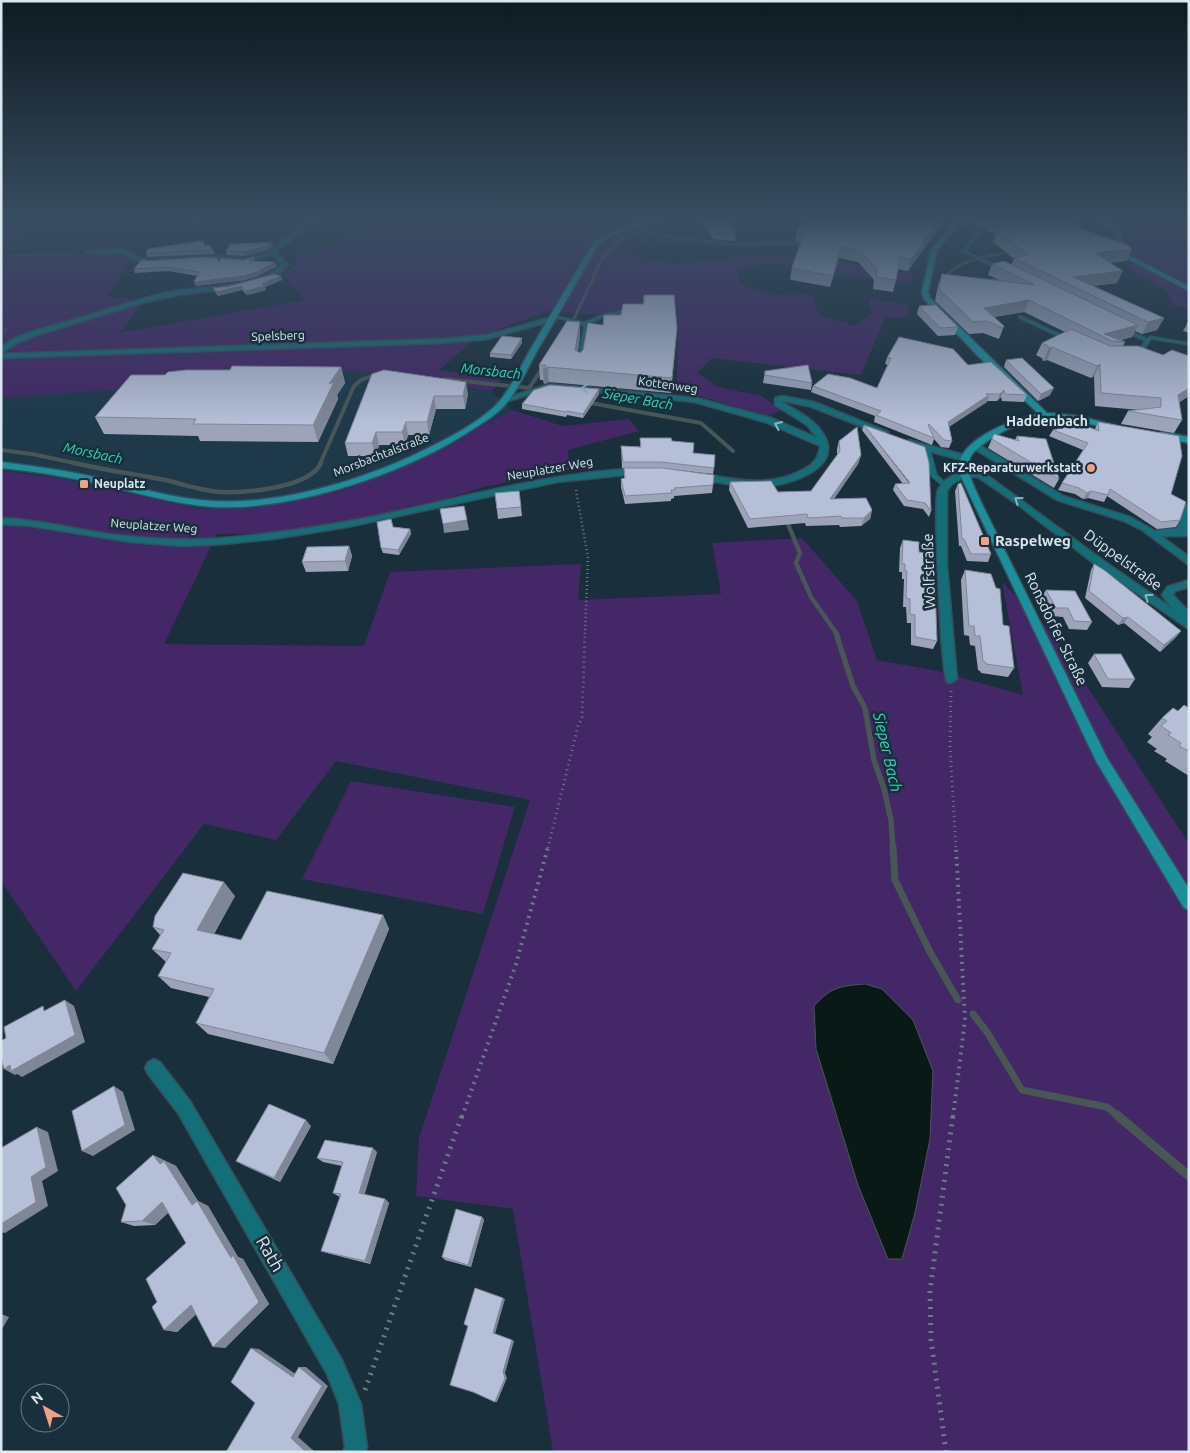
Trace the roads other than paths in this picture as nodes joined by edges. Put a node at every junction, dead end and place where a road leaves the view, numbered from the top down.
1 (221, 287) edge
2 (572, 287) edge
3 (925, 287) edge
4 (634, 309) edge
5 (554, 318) junction
6 (1020, 318) dead end
7 (582, 323) junction
8 (1122, 328) edge
9 (1148, 341) junction
10 (1077, 344) edge
11 (1189, 344) edge
12 (1, 351) edge
13 (1133, 355) edge
14 (1, 356) edge
15 (579, 365) edge
16 (502, 402) junction
17 (1045, 415) junction
18 (1126, 428) edge
19 (1152, 433) edge
20 (1189, 440) edge
21 (823, 444) junction
22 (976, 446) junction
23 (927, 449) junction
24 (965, 458) junction
25 (1, 464) edge
26 (652, 472) edge
27 (686, 474) edge
28 (965, 474) junction
29 (946, 486) junction
30 (1189, 507) edge
31 (1, 521) edge
32 (1185, 533) edge
33 (1155, 535) junction
34 (1188, 560) edge
35 (1189, 583) edge
36 (1188, 625) edge
37 (951, 679) road end
38 (1189, 903) edge
39 (154, 1068) dead end
40 (354, 1452) edge

1 - 12 street
2 - 5 main road, Morsbachtalstraße
3 - 17 main road
4 - 7 lane
5 - 7 lane
5 - 14 street, Spelsberg
5 - 16 main road, Morsbachtalstraße
6 - 10 lane
7 - 15 lane
8 - 9 lane
9 - 11 lane
9 - 13 lane
21 -> 16 street, Kottenweg
16 - 25 main road, Morsbachtalstraße
17 - 18 main road
17 - 22 main road
19 - 20 main road
21 - 23 street
21 - 27 street
22 - 24 main road
22 - 33 street
23 - 24 street
23 - 29 lane
24 - 28 main road, Ronsdorfer Straße
26 - 31 street, Neuplatzer Weg
28 - 29 street
36 -> 28 street, Düppelstraße
28 - 38 main road, Ronsdorfer Straße
29 - 37 street, Wolfstraße
30 - 32 street
32 - 33 street
33 - 34 street
35 - 36 street
39 - 40 street, Rath

